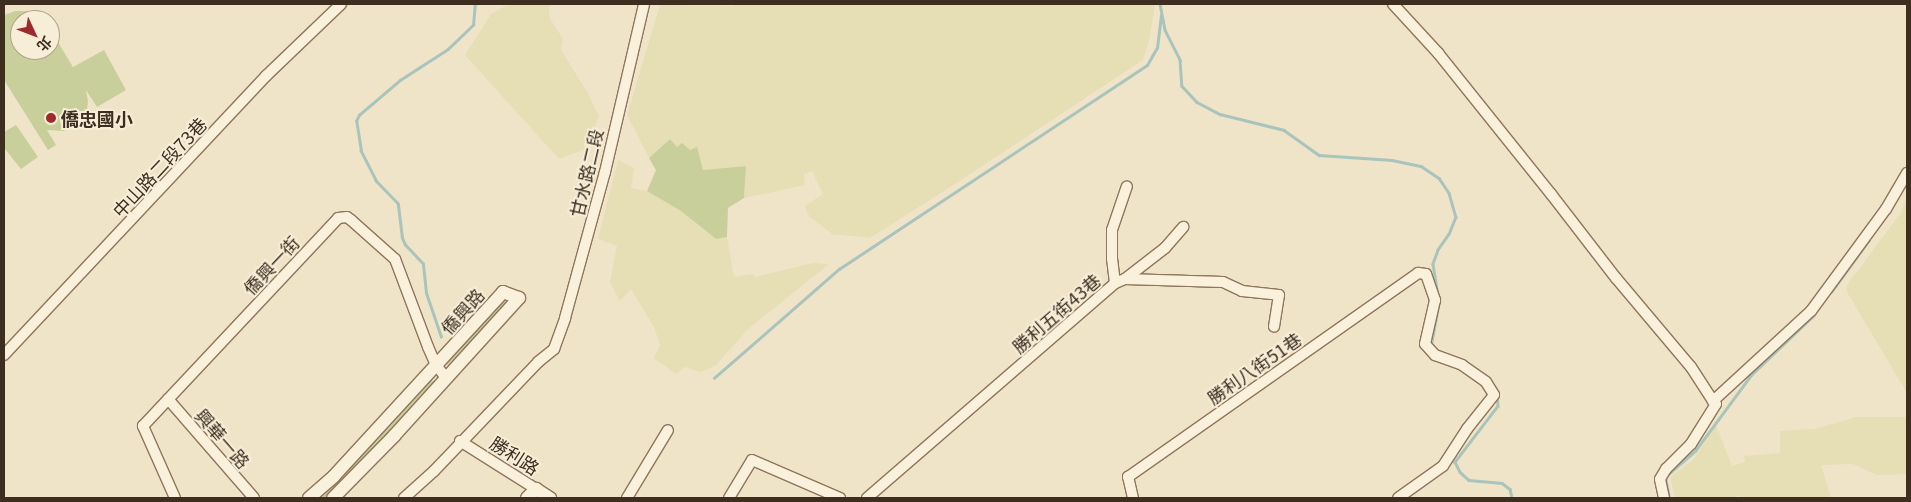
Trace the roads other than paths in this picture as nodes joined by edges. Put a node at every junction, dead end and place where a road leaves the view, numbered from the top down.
1 (340, 4) edge
2 (644, 4) edge
3 (1393, 4) edge
4 (1907, 173) edge
5 (1127, 186) dead end
6 (1183, 228) dead end
7 (1120, 281) junction
8 (1274, 327) dead end
9 (4, 355) edge
10 (436, 365) junction
11 (446, 378) junction
12 (168, 399) junction
13 (1713, 401) junction
14 (668, 430) dead end
15 (460, 440) junction
16 (531, 494) edge
17 (175, 498) edge
18 (254, 498) edge
19 (309, 498) edge
20 (333, 498) edge
21 (404, 498) edge
22 (550, 498) edge
23 (627, 498) edge
24 (729, 498) edge
25 (840, 498) edge
26 (867, 498) edge
27 (1133, 498) edge
28 (1398, 498) edge
29 (1664, 498) edge

1 - 9 street, 中山路二段73巷
2 - 15 street, 甘水路二段
3 - 13 street
4 - 13 street
5 - 7 street
6 - 7 street
7 - 8 street, 勝利五街43巷
7 - 26 street, 勝利五街43巷
10 - 11 street, 僑興一街
10 - 11 street, 僑興路
10 - 12 street, 僑興一街
10 - 19 street, 僑興路
11 - 20 street, 僑興路
12 - 17 street, 僑興一街
12 - 18 street, 興華一路
13 - 29 street
14 - 23 street
15 - 16 street, 勝利路
15 - 21 street
16 - 22 street, 勝利路
24 - 25 street
27 - 28 street, 勝利八街51巷

